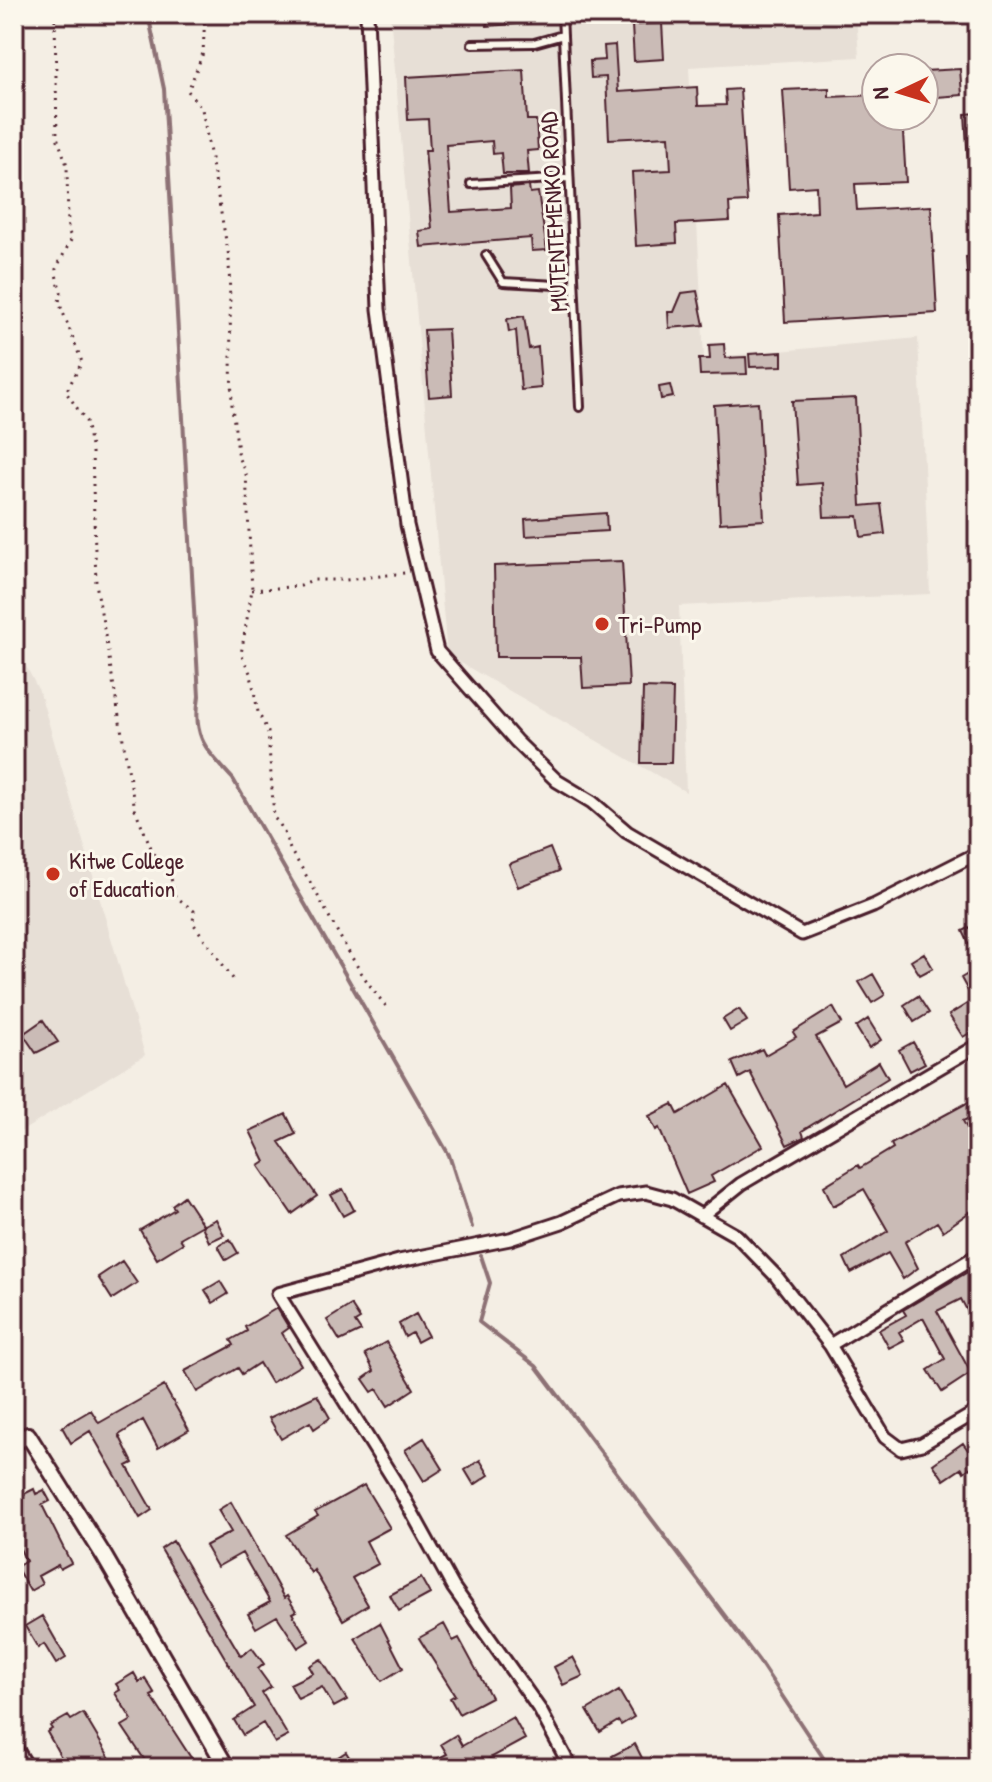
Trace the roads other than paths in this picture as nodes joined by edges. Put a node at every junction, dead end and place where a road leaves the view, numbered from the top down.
1 (367, 14) edge
2 (562, 14) edge
3 (563, 35) junction
4 (472, 44) dead end
5 (569, 178) junction
6 (471, 184) dead end
7 (486, 255) dead end
8 (574, 286) junction
9 (580, 407) dead end
10 (978, 853) edge
11 (978, 1045) edge
12 (701, 1216) junction
13 (978, 1255) edge
14 (830, 1345) junction
15 (978, 1411) edge
16 (14, 1443) edge
17 (14, 1745) edge
18 (28, 1768) edge
19 (227, 1768) edge
20 (571, 1768) edge

1 - 10 street
2 - 3 lane, MUTENTEMENKO ROAD
3 - 4 lane
3 - 5 lane, MUTENTEMENKO ROAD
5 - 6 lane
5 - 8 lane, MUTENTEMENKO ROAD
7 - 8 lane
8 - 9 lane, MUTENTEMENKO ROAD
11 - 12 street
12 - 14 street
12 - 20 street
13 - 14 street
14 - 15 street
16 - 19 street
17 - 18 street

